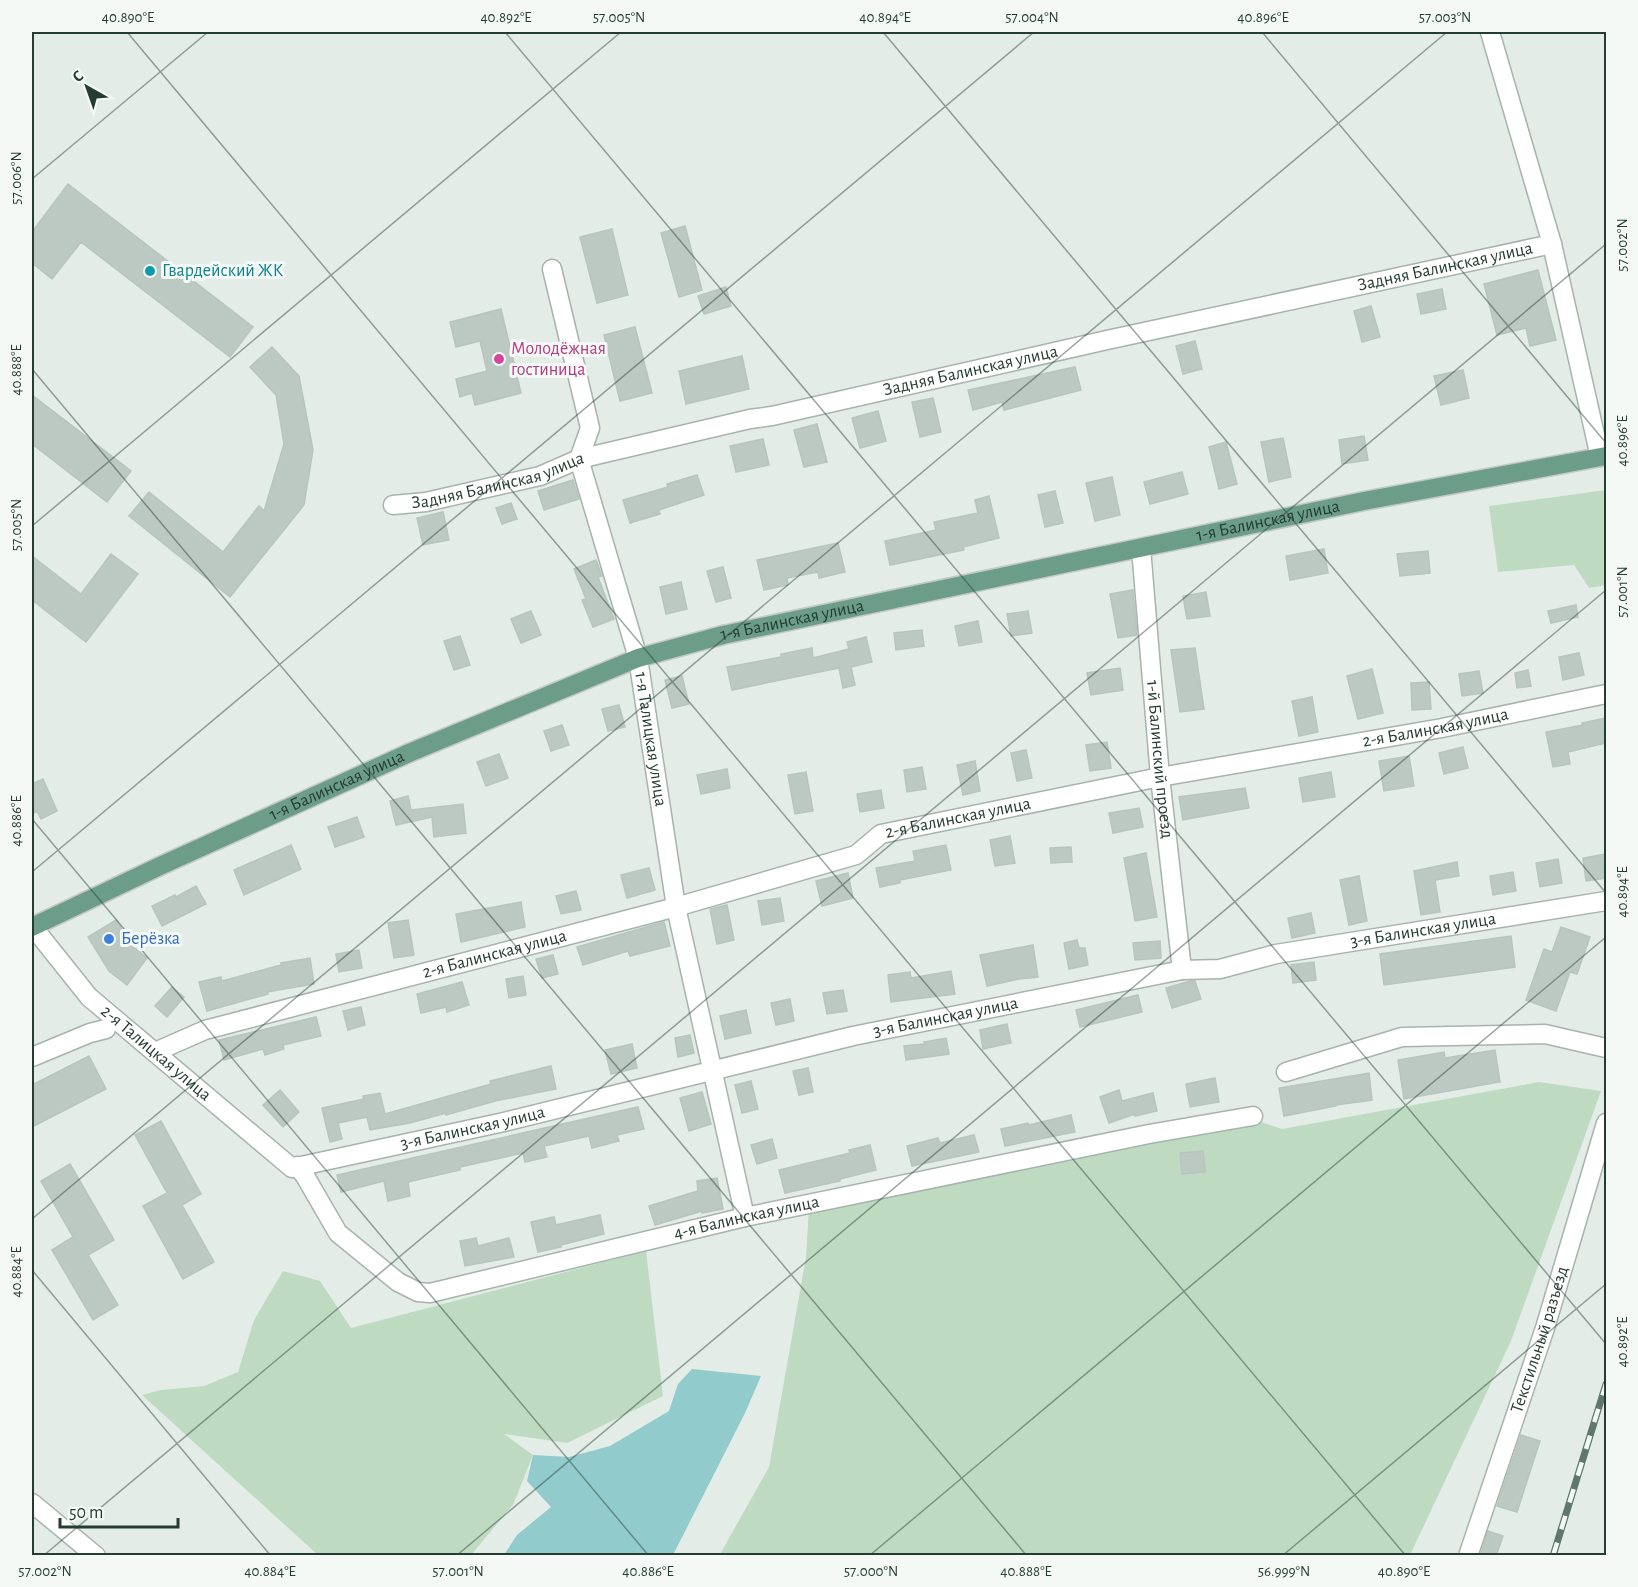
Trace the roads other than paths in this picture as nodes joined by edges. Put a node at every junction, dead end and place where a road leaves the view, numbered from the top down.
1 (1490, 32) edge
2 (1552, 244) junction
3 (552, 269) dead end
4 (1603, 456) edge
5 (579, 459) junction
6 (393, 505) dead end
7 (1141, 548) junction
8 (638, 658) junction
9 (1606, 694) edge
10 (1160, 777) junction
11 (1606, 901) edge
12 (676, 907) junction
13 (32, 927) edge
14 (1182, 970) junction
15 (106, 1029) dead end
16 (1606, 1048) edge
17 (155, 1052) junction
18 (32, 1057) edge
19 (713, 1070) junction
20 (1287, 1072) dead end
21 (1252, 1116) dead end
22 (1606, 1123) edge
23 (294, 1167) junction
24 (745, 1217) junction
25 (32, 1503) edge
26 (96, 1556) edge
27 (1467, 1556) edge

1 - 2 street
2 - 4 street
2 - 5 street, Задняя Балинская улица
3 - 5 street
4 - 7 main road, 1-я Балинская улица
5 - 6 street, Задняя Балинская улица
5 - 8 street, 1-я Талицкая улица
7 - 8 main road, 1-я Балинская улица
7 - 10 street, 1-й Балинский проезд
8 - 12 street, 1-я Талицкая улица
8 - 13 main road, 1-я Балинская улица
9 - 10 street, 2-я Балинская улица
10 - 12 street, 2-я Балинская улица
10 - 14 street, 1-й Балинский проезд
11 - 14 street, 3-я Балинская улица
12 - 17 street, 2-я Балинская улица
12 - 19 street, 1-я Талицкая улица
13 - 17 street, 2-я Талицкая улица
14 - 19 street, 3-я Балинская улица
15 - 18 street
16 - 20 street
17 - 23 street, 2-я Талицкая улица
19 - 23 street, 3-я Балинская улица
19 - 24 street, 1-я Талицкая улица
21 - 24 street, 4-я Балинская улица
22 - 27 street, Текстильный разъезд
23 - 24 street, 4-я Балинская улица
25 - 26 street

